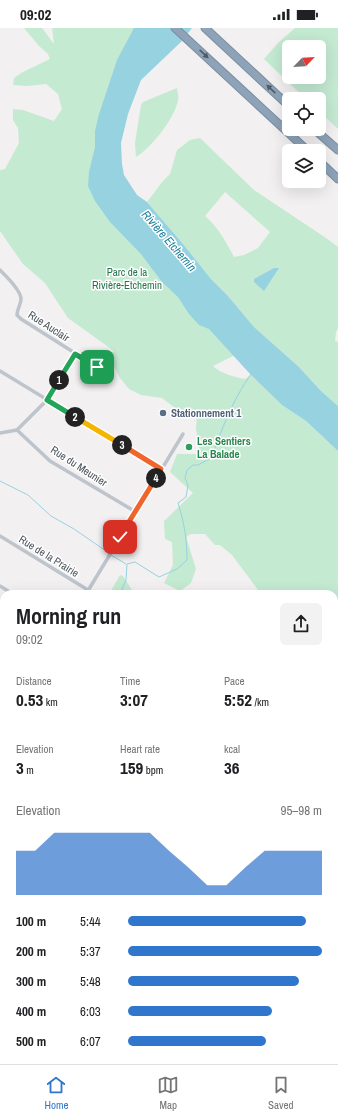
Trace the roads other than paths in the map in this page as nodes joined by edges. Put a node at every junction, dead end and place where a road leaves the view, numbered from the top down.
1 (175, 28) edge
2 (205, 28) edge
3 (282, 100) edge
4 (322, 136) edge
5 (300, 144) edge
6 (338, 150) edge
7 (326, 168) edge
8 (338, 179) edge
9 (0, 270) edge
10 (75, 354) junction
11 (97, 367) dead end
12 (0, 371) edge
13 (47, 400) junction
14 (17, 430) junction
15 (0, 433) edge
16 (183, 434) dead end
17 (161, 469) junction
18 (136, 512) junction
19 (0, 536) edge
20 (84, 590) edge
21 (88, 590) edge

1 -> 5 highway
3 -> 2 highway
4 - 6 highway
7 - 8 highway
9 - 10 street, Rue Auclair
10 - 11 street, Rue Auclair
10 - 13 street
12 - 13 street
13 - 14 street
13 - 17 street
14 - 15 street
14 - 18 street, Rue du Meunier
16 - 17 street
17 - 18 street
18 - 21 street
19 - 20 street, Rue de la Prairie

